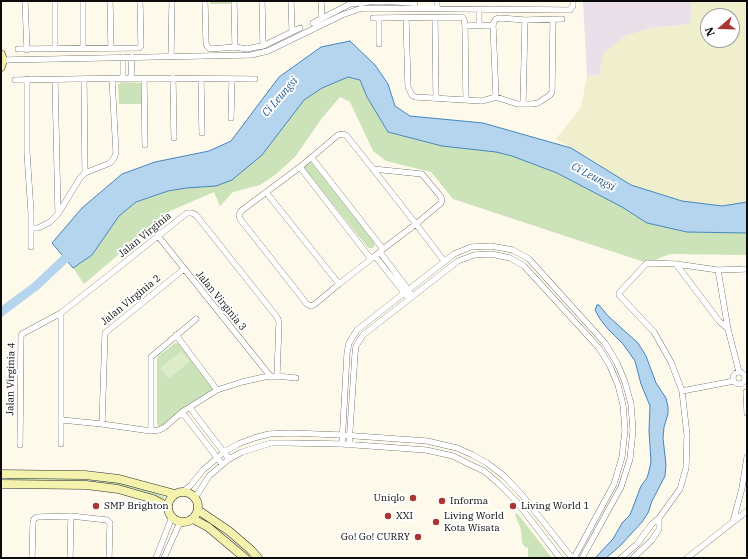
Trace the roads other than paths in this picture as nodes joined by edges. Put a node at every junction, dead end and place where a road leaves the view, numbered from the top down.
1 (25, 1) edge
2 (55, 1) edge
3 (83, 1) edge
4 (110, 1) edge
5 (140, 1) edge
6 (172, 1) edge
7 (205, 1) edge
8 (234, 1) edge
9 (262, 1) edge
10 (291, 1) edge
11 (321, 1) edge
12 (377, 1) edge
13 (406, 1) edge
14 (438, 1) edge
15 (573, 1) edge
16 (350, 2) edge
17 (415, 3) dead end
18 (437, 9) junction
19 (479, 10) junction
20 (322, 18) junction
21 (406, 18) junction
22 (436, 18) junction
23 (553, 19) junction
24 (562, 19) dead end
25 (525, 20) junction
26 (313, 23) dead end
27 (465, 26) junction
28 (479, 26) junction
29 (494, 26) junction
30 (300, 28) dead end
31 (292, 31) junction
32 (379, 44) dead end
33 (263, 46) junction
34 (235, 47) junction
35 (83, 48) junction
36 (111, 48) junction
37 (18, 49) dead end
38 (55, 49) junction
39 (27, 50) junction
40 (172, 56) junction
41 (123, 57) junction
42 (132, 57) junction
43 (2, 60) edge
44 (123, 78) junction
45 (131, 78) junction
46 (144, 78) junction
47 (173, 78) junction
48 (27, 79) junction
49 (112, 79) junction
50 (201, 79) junction
51 (232, 79) junction
52 (255, 79) dead end
53 (14, 80) dead end
54 (55, 80) junction
55 (84, 80) junction
56 (496, 97) junction
57 (436, 98) junction
58 (466, 100) junction
59 (523, 104) junction
60 (231, 118) dead end
61 (202, 133) dead end
62 (174, 138) dead end
63 (145, 146) dead end
64 (312, 158) junction
65 (300, 167) junction
66 (373, 170) junction
67 (85, 173) junction
68 (266, 192) junction
69 (58, 214) junction
70 (416, 224) junction
71 (32, 228) junction
72 (158, 236) junction
73 (31, 247) dead end
74 (377, 254) junction
75 (444, 261) junction
76 (676, 264) junction
77 (184, 269) junction
78 (747, 269) edge
79 (718, 270) junction
80 (339, 284) junction
81 (406, 291) junction
82 (411, 297) junction
83 (61, 313) junction
84 (196, 319) dead end
85 (728, 330) junction
86 (176, 335) junction
87 (739, 372) junction
88 (274, 376) junction
89 (296, 378) dead end
90 (734, 381) junction
91 (742, 383) junction
92 (217, 390) junction
93 (682, 391) junction
94 (746, 393) edge
95 (190, 408) junction
96 (182, 412) junction
97 (747, 413) edge
98 (62, 420) junction
99 (102, 424) junction
100 (151, 431) junction
101 (342, 436) junction
102 (349, 436) junction
103 (61, 444) dead end
104 (342, 444) junction
105 (20, 445) dead end
106 (349, 445) junction
107 (224, 452) junction
108 (217, 457) junction
109 (747, 457) edge
110 (229, 459) junction
111 (222, 464) junction
112 (1, 474) edge
113 (1, 484) edge
114 (183, 492) junction
115 (175, 494) junction
116 (195, 498) junction
117 (168, 507) junction
118 (198, 510) junction
119 (747, 511) edge
120 (71, 516) junction
121 (172, 517) junction
122 (660, 518) junction
123 (193, 519) junction
124 (180, 522) junction
125 (733, 522) junction
126 (32, 558) edge
127 (70, 558) edge
128 (109, 558) edge
129 (156, 558) edge
130 (164, 558) edge
131 (245, 558) edge
132 (258, 558) edge
133 (560, 558) edge
134 (573, 558) edge
135 (582, 558) edge
136 (620, 558) edge
137 (633, 558) edge
138 (687, 558) edge

1 - 39 street
2 - 38 street
3 - 35 street
4 - 36 street
5 - 36 street
6 - 40 street
7 - 34 street
8 - 34 street
9 - 33 street
10 - 31 street
11 - 20 street
12 - 13 street
12 - 16 street
13 - 17 street
14 - 18 street
15 - 19 street
16 - 20 street
18 - 19 street
18 - 40 street
19 - 28 street
20 - 26 street
21 - 22 street
21 - 32 street
21 - 57 street
22 - 27 street
22 - 57 street
23 - 24 street
23 - 25 street
23 - 59 street
25 - 29 street
25 - 59 street
27 - 28 street
27 - 58 street
28 - 29 street
29 - 56 street
30 - 31 street
31 - 33 street
33 - 34 street
35 - 36 street
35 - 38 street
37 - 39 street
38 - 39 street
40 - 42 street
41 - 42 street
41 - 43 street
41 - 44 street
42 - 45 street
44 - 45 street
44 - 49 street
45 - 46 street
46 - 47 street
46 - 63 street
47 - 50 street
47 - 62 street
48 - 53 street
48 - 54 street
48 - 71 street
49 - 55 street
49 - 67 street
50 - 51 street
50 - 61 street
51 - 52 street
51 - 60 street
54 - 55 street
54 - 69 street
55 - 67 street
56 - 58 street
56 - 59 street
57 - 58 street
64 - 65 street
64 - 66 street
64 - 74 street
65 - 68 street
65 - 74 street
66 - 70 street
66 - 70 street
67 - 69 street
68 - 80 street
68 - 80 street
69 - 71 street
70 - 74 street
70 - 75 street
71 - 73 street
72 - 77 street, Jalan Virginia 3
72 - 83 street, Jalan Virginia
72 - 88 street, Jalan Virginia
74 - 80 street
74 - 81 street
75 - 81 street
75 - 135 street
76 - 79 street
76 - 85 street
76 - 93 street
77 - 88 street, Jalan Virginia 3
77 - 99 street, Jalan Virginia 2
78 - 79 street
79 - 85 street
81 - 82 street
81 - 101 street
82 - 102 street
82 - 134 street
83 - 98 street
83 - 105 street, Jalan Virginia 4
84 - 86 street
85 - 87 street
86 - 92 street
86 - 100 street
87 - 90 street
87 - 91 street
88 - 89 street
88 - 92 street
90 - 91 street
90 - 93 street
91 - 94 street
92 - 95 street
93 - 122 street
94 - 97 street
95 - 96 street
95 - 107 street
96 - 100 street
96 - 108 street
98 - 99 street
98 - 103 street
99 - 100 street
101 - 102 street
101 - 104 street
101 - 107 street
102 - 106 street
102 - 134 street
104 - 106 street
104 - 110 street
106 - 133 street
107 - 108 street
107 - 110 street
108 - 111 street
108 - 114 street
109 - 125 street
110 - 111 street
111 - 116 street
112 - 115 street
113 - 117 street
114 - 115 street
114 - 116 street
115 - 117 street
116 - 118 street
117 - 121 street
118 - 123 street
118 - 132 street
119 - 125 street
120 - 126 street
120 - 127 street
120 - 128 street
121 - 124 street
121 - 129 street
122 - 136 street
122 - 137 street
123 - 124 street
123 - 131 street
124 - 130 street
125 - 138 street

